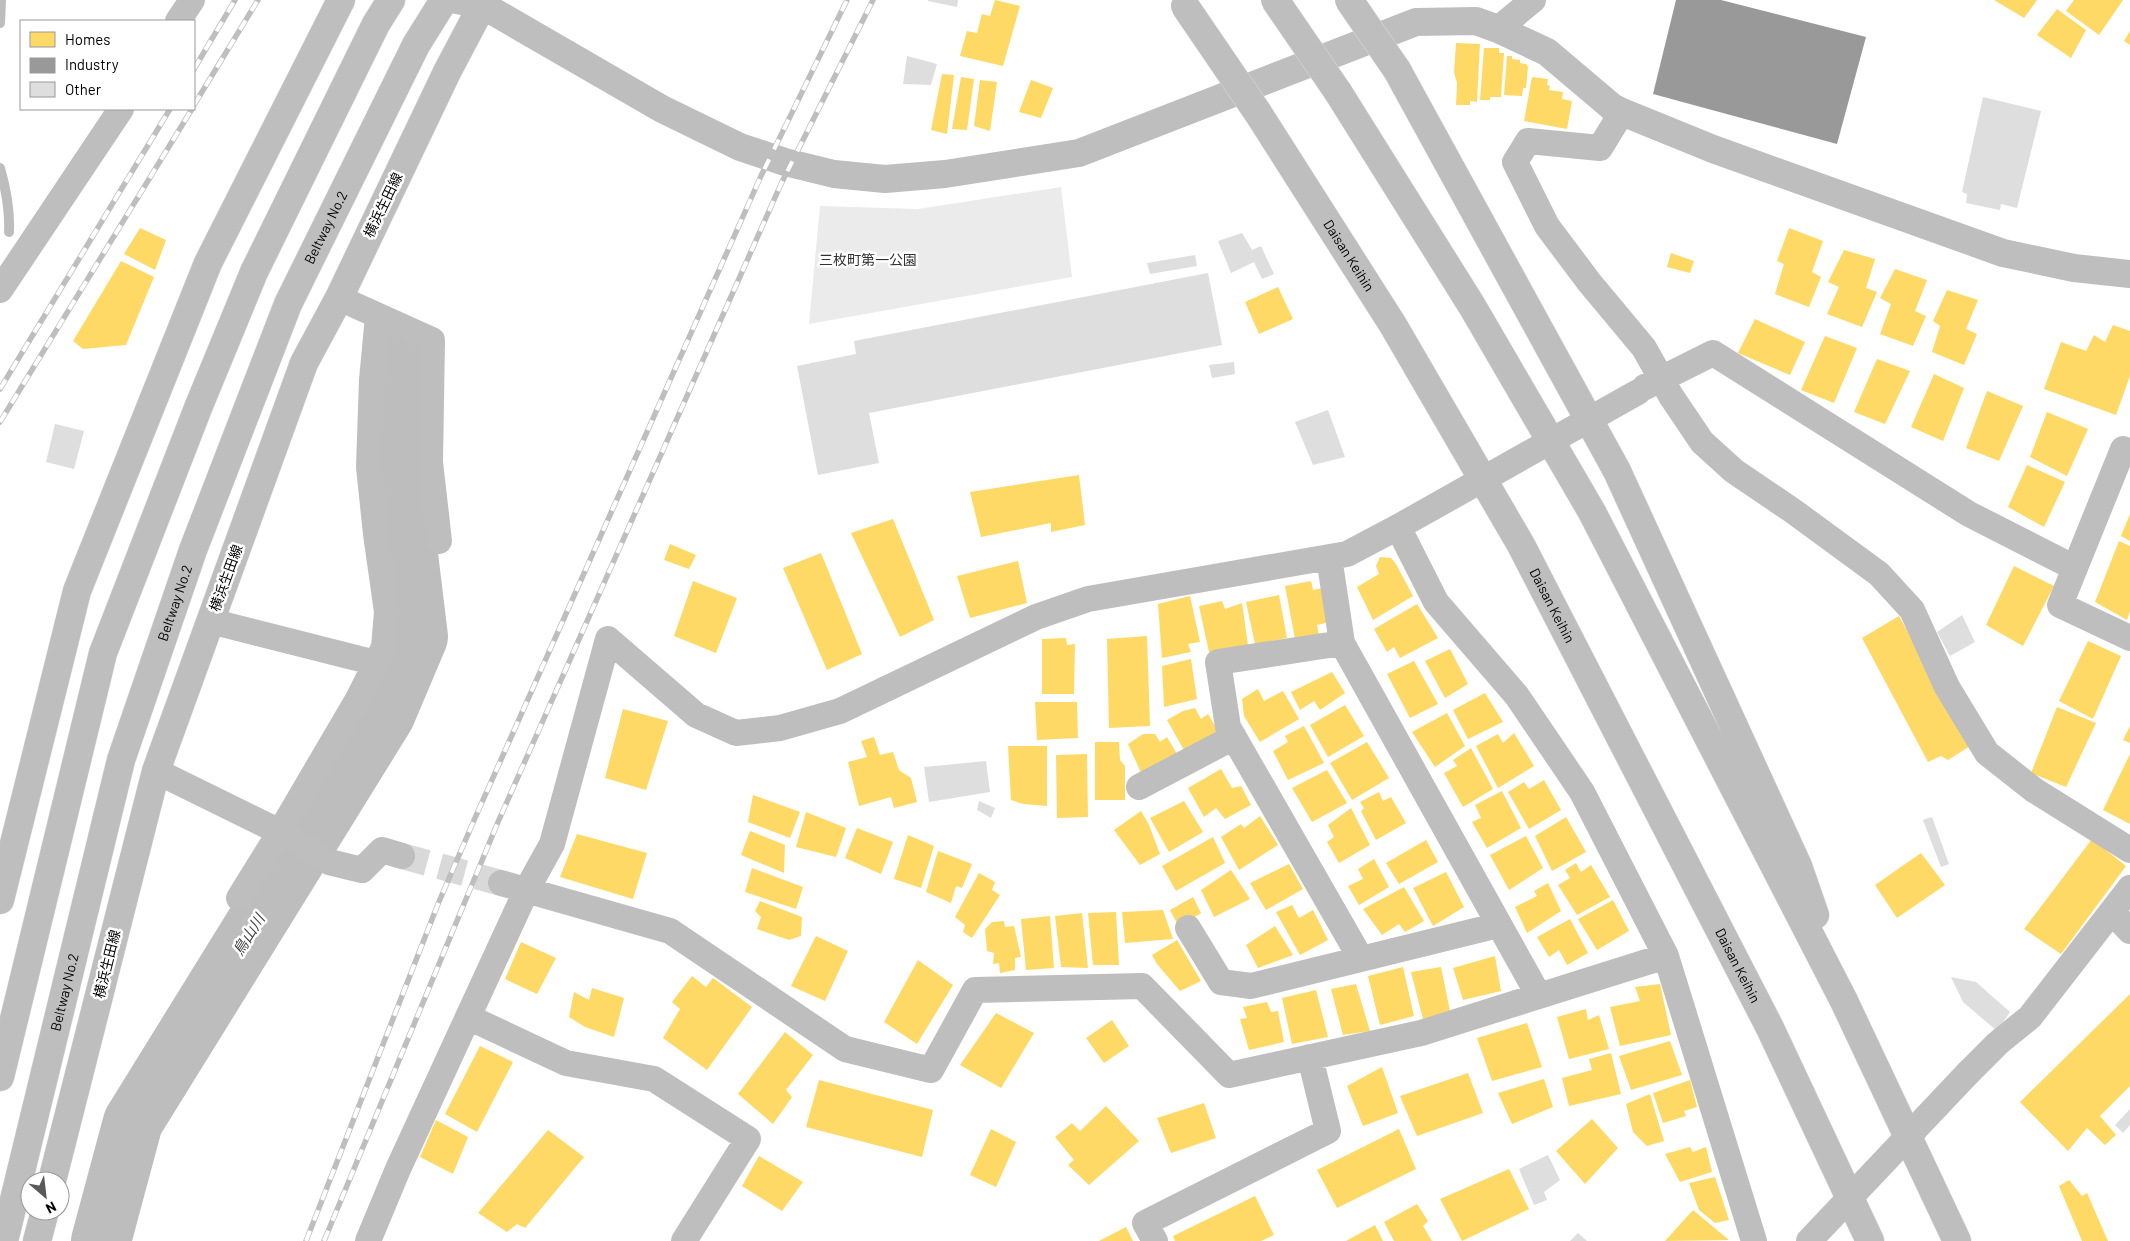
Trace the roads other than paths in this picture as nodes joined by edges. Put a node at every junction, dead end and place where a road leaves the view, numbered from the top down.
1 (192, 0) edge
2 (342, 0) edge
3 (391, 0) edge
4 (444, 0) edge
5 (1275, 0) edge
6 (1349, 0) edge
7 (1533, 0) edge
8 (475, 1) edge
9 (1183, 3) edge
10 (179, 20) edge
11 (1498, 28) junction
12 (120, 110) edge
13 (1622, 112) junction
14 (2130, 274) edge
15 (0, 290) edge
16 (339, 298) junction
17 (378, 316) junction
18 (1660, 378) junction
19 (2130, 452) edge
20 (1398, 527) junction
21 (439, 540) dead end
22 (1329, 557) junction
23 (2075, 568) junction
24 (210, 621) junction
25 (2130, 638) edge
26 (1342, 643) junction
27 (376, 663) junction
28 (1234, 737) junction
29 (156, 771) junction
30 (1139, 787) dead end
31 (280, 832) junction
32 (2130, 850) edge
33 (402, 856) tunnel mouth
34 (501, 883) tunnel mouth
35 (2130, 888) edge
36 (526, 891) junction
37 (239, 898) dead end
38 (0, 900) edge
39 (2112, 912) junction
40 (1499, 926) junction
41 (1188, 928) dead end
42 (2130, 930) edge
43 (1666, 956) junction
44 (1361, 959) junction
45 (1539, 996) junction
46 (1844, 1002) junction
47 (468, 1016) junction
48 (1310, 1057) junction
49 (0, 1077) edge
50 (55, 1171) edge
51 (42, 1221) edge
52 (4, 1241) edge
53 (37, 1241) edge
54 (368, 1241) edge
55 (684, 1241) edge
56 (1154, 1241) edge
57 (1754, 1241) edge
58 (1809, 1241) edge
59 (1870, 1241) edge
60 (1957, 1241) edge

1 - 10 street
2 - 38 main road
3 - 49 main road
4 - 52 main road, Beltway No.2
5 - 46 main road, bridge
6 - 46 main road, bridge
7 - 11 street
8 - 11 main road
8 - 16 main road, 横浜生田線
9 - 59 main road, Daisan Keihin, bridge
11 - 13 main road
12 - 15 street
13 - 14 main road
13 - 18 street
16 - 17 street
16 - 24 main road, 横浜生田線
17 - 21 street
17 - 27 street
18 - 20 street, bridge
18 - 23 street
18 - 32 street
19 - 23 street
20 - 22 street
20 - 43 street
22 - 26 street
22 - 36 street
23 - 25 street
24 - 27 street
24 - 29 main road, 横浜生田線
26 - 28 street
26 - 40 street
27 - 31 street
28 - 30 street
28 - 44 street
29 - 31 street
29 - 50 main road, 横浜生田線
31 - 33 street
31 - 37 street
34 - 36 street
35 - 39 street
36 - 47 street
36 - 48 street
39 - 42 street
39 - 58 street, bridge
40 - 44 street
40 - 45 street
41 - 44 street
43 - 45 street
43 - 57 street
45 - 48 street
46 - 60 main road
47 - 54 street
47 - 55 street
48 - 56 street
51 - 53 main road

